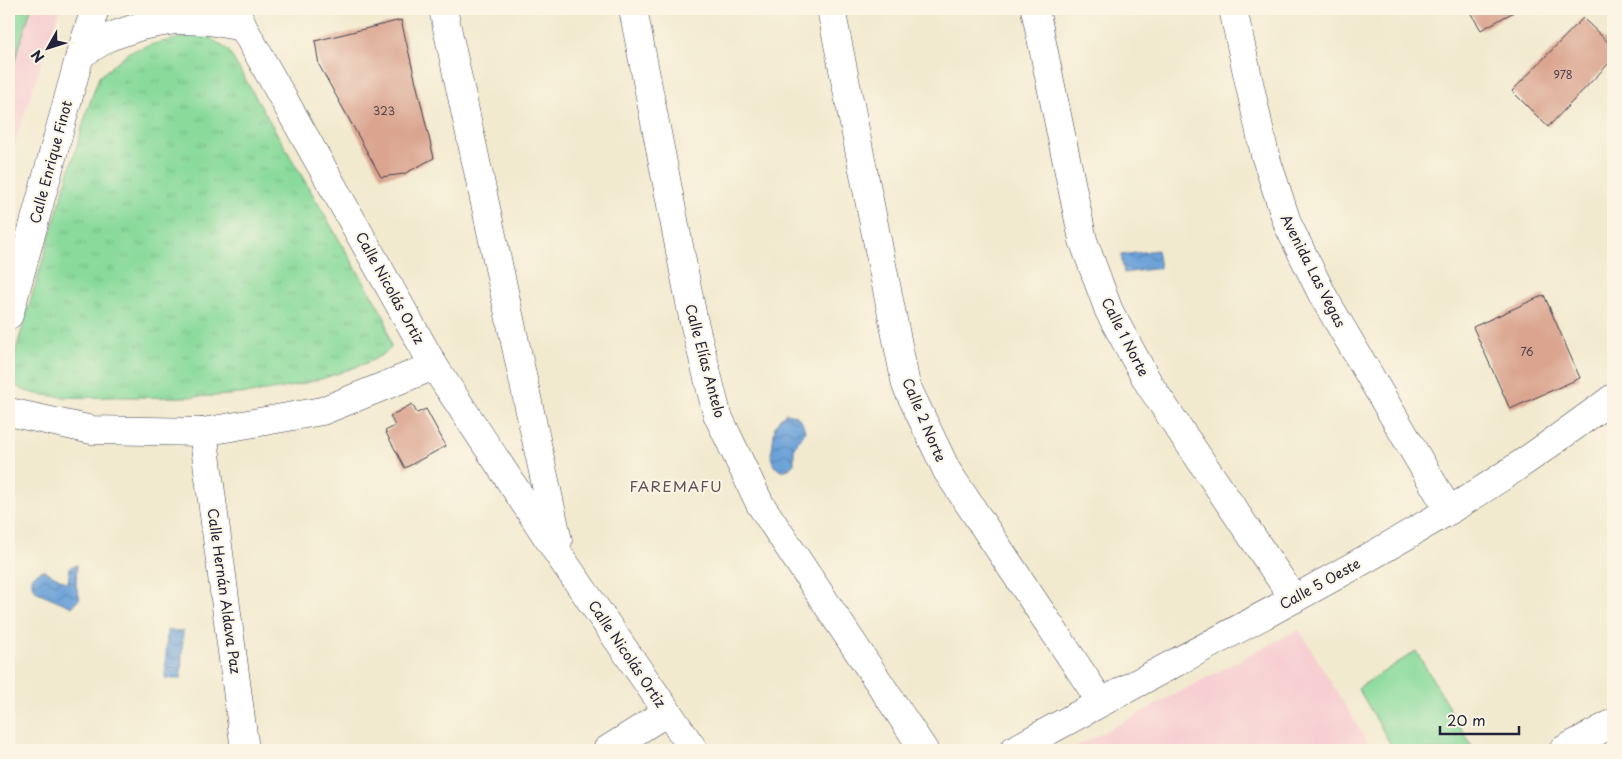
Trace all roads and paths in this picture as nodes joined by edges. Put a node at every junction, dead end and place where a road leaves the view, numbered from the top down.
1 (95, 9) edge
2 (443, 9) edge
3 (633, 9) edge
4 (831, 9) edge
5 (1035, 9) edge
6 (1233, 9) edge
7 (239, 18) edge
8 (80, 55) junction
9 (9, 315) edge
10 (434, 366) junction
11 (1613, 398) edge
12 (9, 412) edge
13 (203, 432) junction
14 (1449, 511) junction
15 (561, 558) junction
16 (1294, 599) junction
17 (1101, 702) junction
18 (667, 712) junction
19 (1613, 723) edge
20 (245, 750) edge
21 (606, 750) edge
22 (694, 750) edge
23 (924, 750) edge
24 (1014, 750) edge
25 (1563, 750) edge

1 - 8 street, Calle Enrique Finot
2 - 15 street, Calle Nicolás Ortiz
3 - 23 street, Calle Elías Antelo
4 - 17 street, Calle 2 Norte
5 - 16 street, Calle 1 Norte
6 - 14 street, Avenida Las Vegas
7 - 8 street
7 - 10 street, Calle Nicolás Ortiz
8 - 9 street, Calle Enrique Finot
10 - 13 street
10 - 15 street, Calle Nicolás Ortiz
11 - 14 street, Calle 5 Oeste
12 - 13 street
13 - 20 street, Calle Hernán Aldava Paz
14 - 16 street, Calle 5 Oeste
15 - 18 street, Calle Nicolás Ortiz
16 - 17 street, Calle 5 Oeste
17 - 24 street, Calle 5 Oeste
18 - 21 street
18 - 22 street, Calle Nicolás Ortiz
19 - 25 street

